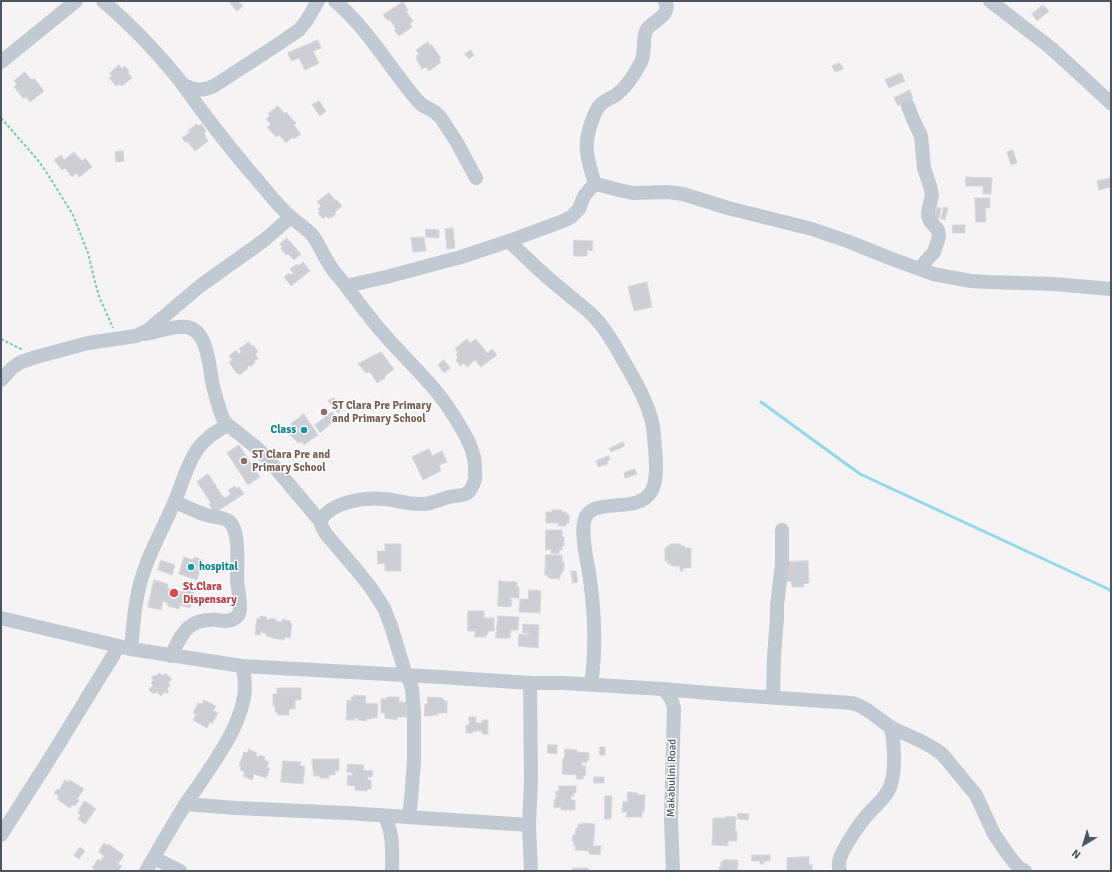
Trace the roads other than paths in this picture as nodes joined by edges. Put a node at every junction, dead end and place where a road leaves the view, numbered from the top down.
1 (76, 1) edge
2 (103, 1) edge
3 (318, 1) edge
4 (335, 1) edge
5 (665, 1) edge
6 (990, 1) edge
7 (1, 62) edge
8 (182, 84) junction
9 (1111, 103) edge
10 (908, 106) dead end
11 (476, 178) dead end
12 (595, 186) junction
13 (291, 217) junction
14 (509, 241) junction
15 (920, 268) junction
16 (346, 286) junction
17 (1111, 289) edge
18 (142, 334) junction
19 (1, 380) edge
20 (228, 425) junction
21 (175, 502) junction
22 (320, 521) junction
23 (782, 530) dead end
24 (1, 618) edge
25 (125, 648) junction
26 (171, 656) junction
27 (242, 666) junction
28 (406, 675) junction
29 (530, 683) junction
30 (591, 685) junction
31 (663, 689) junction
32 (773, 698) junction
33 (891, 727) junction
34 (185, 804) junction
35 (384, 816) junction
36 (409, 817) junction
37 (529, 825) junction
38 (1, 835) edge
39 (154, 858) junction
40 (146, 871) edge
41 (180, 871) edge
42 (392, 871) edge
43 (531, 871) edge
44 (673, 871) edge
45 (840, 871) edge
46 (1025, 871) edge

1 - 7 street
2 - 8 street
3 - 8 street
4 - 11 street
5 - 12 street
6 - 9 street
8 - 13 street
10 - 15 street
12 - 14 street
12 - 15 street
13 - 16 street
13 - 18 street
14 - 16 street
14 - 30 street
15 - 17 street
16 - 22 street
18 - 19 street
18 - 20 street
20 - 21 street
20 - 22 street
21 - 25 street
21 - 26 street
22 - 28 street
23 - 32 street
24 - 25 street
25 - 26 street
25 - 38 street
26 - 27 street
27 - 28 street
27 - 34 street
28 - 29 street
28 - 36 street
29 - 30 street
29 - 37 street
30 - 31 street
31 - 32 street
31 - 44 street, Makabulini Road
32 - 33 street
33 - 45 street
33 - 46 street
34 - 35 street
34 - 39 street
35 - 36 street
35 - 42 street
36 - 37 street
37 - 43 street
39 - 40 street
39 - 41 street

